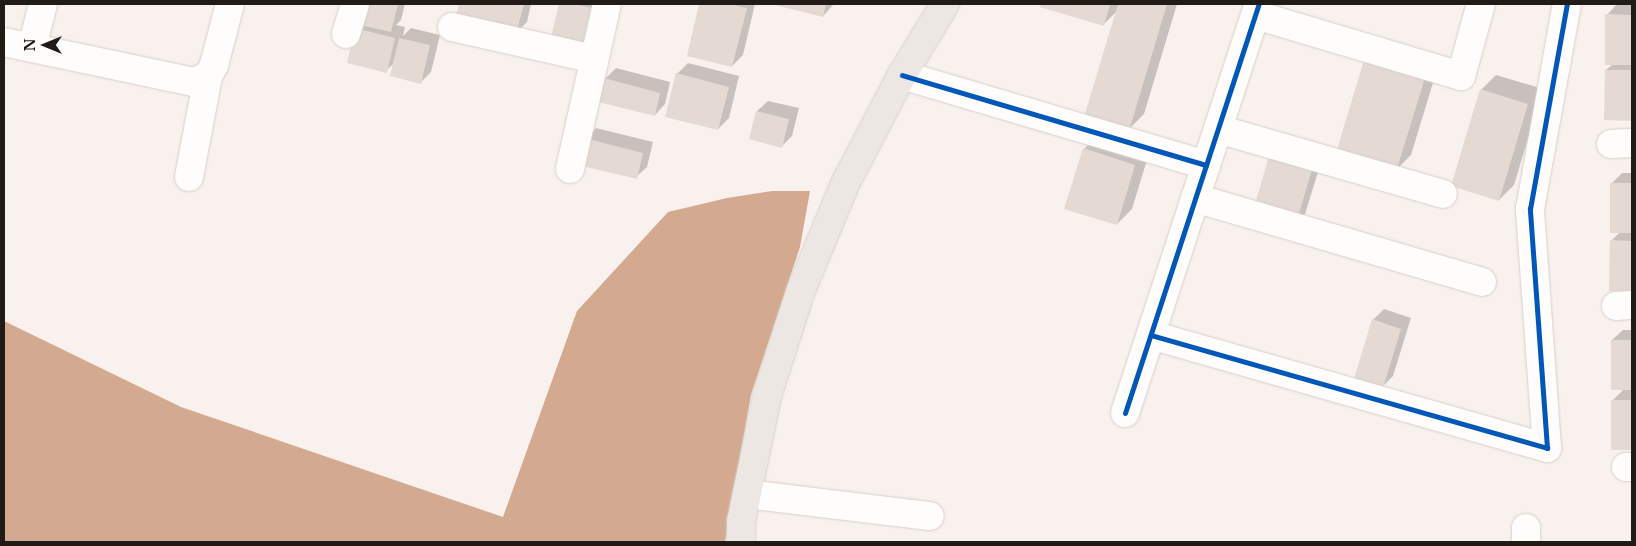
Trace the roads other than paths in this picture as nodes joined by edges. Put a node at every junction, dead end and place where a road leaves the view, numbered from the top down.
1 (43, 4) edge
2 (230, 4) edge
3 (355, 4) edge
4 (607, 4) edge
5 (945, 4) edge
6 (1480, 4) edge
7 (1567, 4) edge
8 (1257, 10) edge
9 (452, 27) dead end
10 (346, 34) dead end
11 (4, 42) edge
12 (32, 48) junction
13 (594, 59) junction
14 (902, 75) junction
15 (208, 76) junction
16 (1218, 129) junction
17 (1206, 164) junction
18 (570, 169) dead end
19 (189, 177) dead end
20 (1443, 194) dead end
21 (1196, 198) junction
22 (1482, 282) dead end
23 (1151, 335) junction
24 (1125, 413) dead end
25 (747, 494) junction
26 (930, 516) dead end
27 (740, 542) edge

1 - 12 street
2 - 15 street
3 - 10 street
4 - 13 street
5 - 14 main road
6 - 8 street
7 - 23 street
8 - 16 street
9 - 13 street
11 - 12 street
12 - 15 street
13 - 18 street
14 - 17 street
14 - 25 main road
15 - 19 street
16 - 17 street
16 - 20 street
17 - 21 street
21 - 22 street
21 - 23 street
23 - 24 street
25 - 26 street
25 - 27 main road

